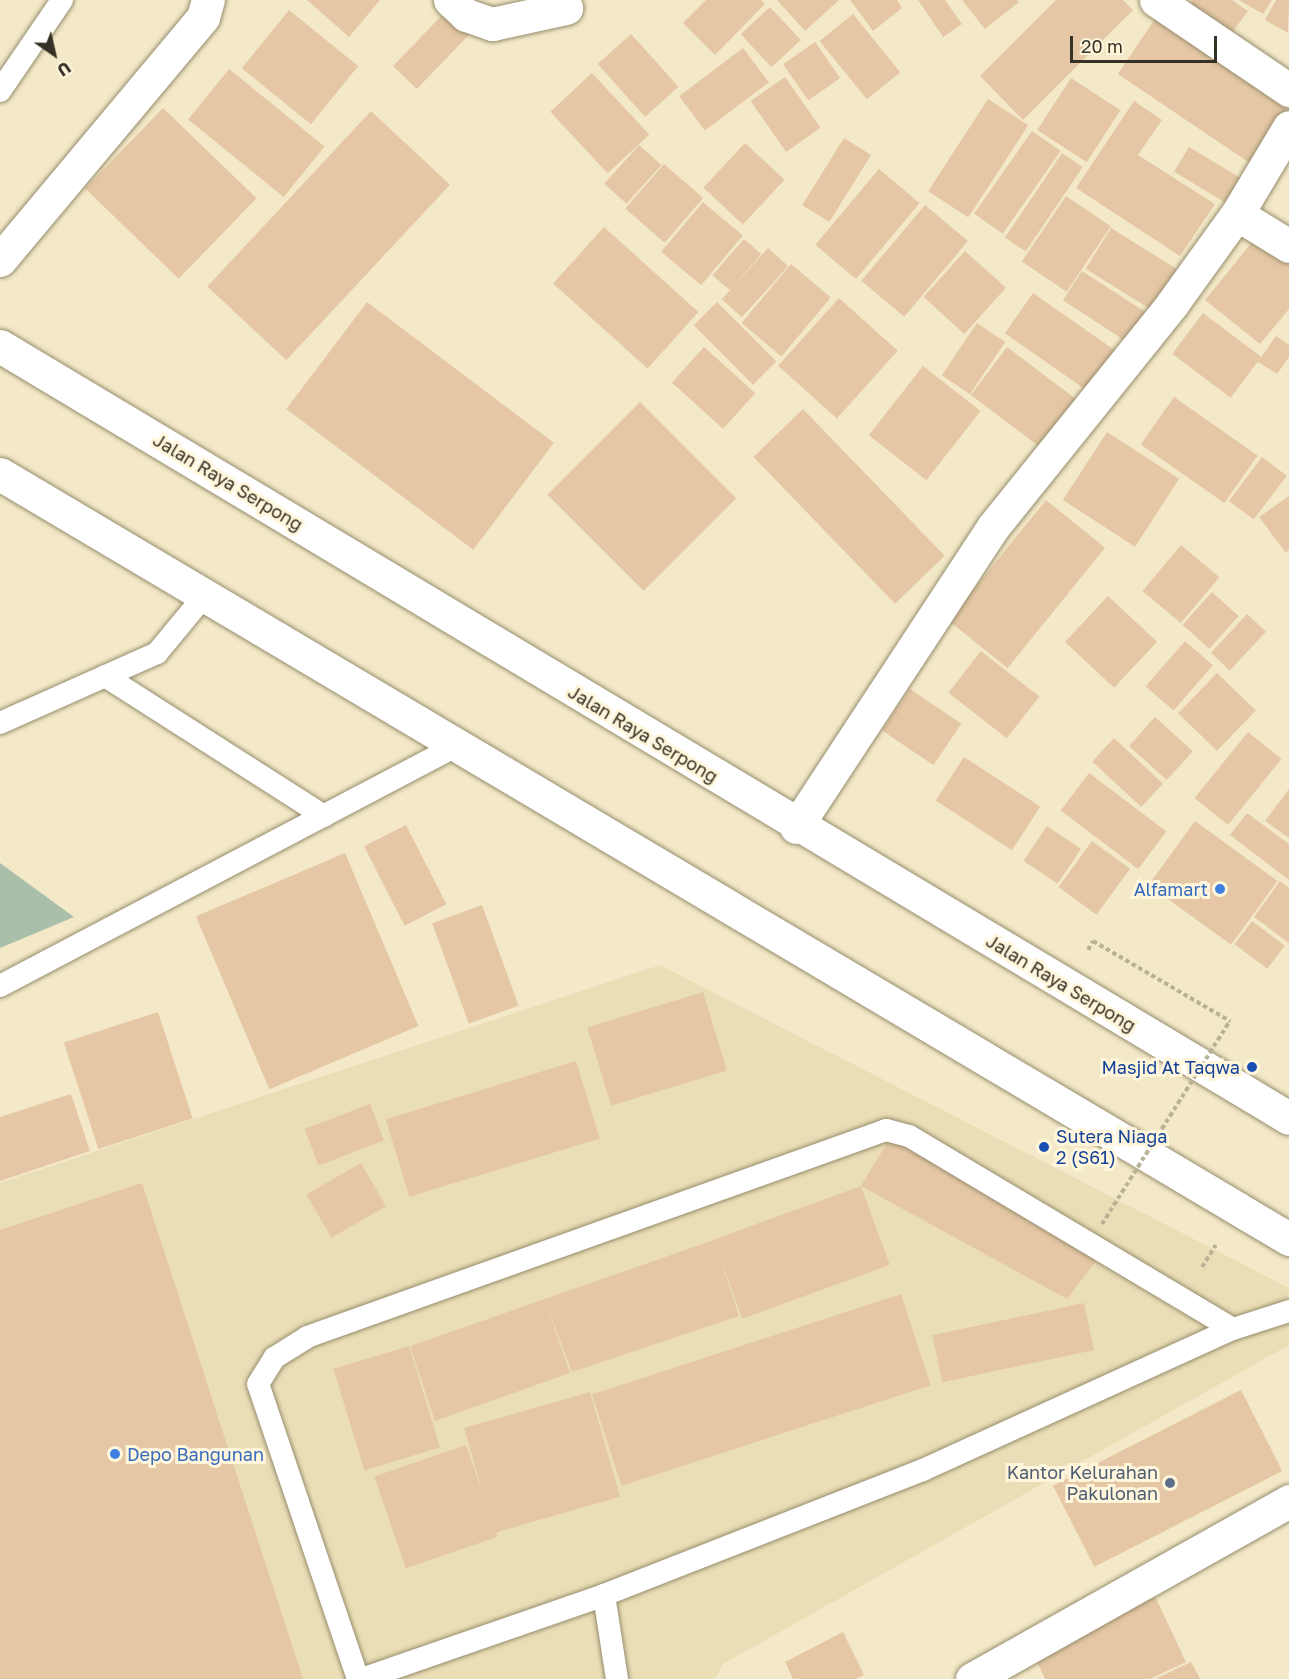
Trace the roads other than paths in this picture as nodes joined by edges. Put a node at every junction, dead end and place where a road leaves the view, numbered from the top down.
1 (62, 0) edge
2 (208, 0) edge
3 (450, 0) edge
4 (1156, 0) edge
5 (566, 8) dead end
6 (1289, 90) edge
7 (0, 91) edge
8 (1289, 127) edge
9 (1237, 214) junction
10 (1289, 246) edge
11 (0, 260) edge
12 (0, 346) edge
13 (0, 474) edge
14 (205, 595) junction
15 (105, 676) junction
16 (0, 723) edge
17 (458, 745) junction
18 (324, 816) junction
19 (796, 827) junction
20 (0, 986) edge
21 (1289, 1118) edge
22 (1289, 1239) edge
23 (1289, 1311) edge
24 (1233, 1329) junction
25 (1289, 1501) edge
26 (604, 1595) junction
27 (360, 1679) edge
28 (617, 1679) edge
29 (972, 1679) edge

1 - 7 lane
2 - 11 main road
3 - 5 main road
4 - 6 main road
8 - 9 main road
9 - 10 main road
9 - 19 main road
12 - 19 main road, Jalan Raya Serpong
13 - 14 main road
14 - 15 lane
14 - 17 main road
15 - 16 lane
15 - 18 lane
17 - 18 lane
17 - 22 main road
18 - 20 lane
19 - 21 main road, Jalan Raya Serpong
23 - 24 lane
24 - 26 lane
24 - 27 lane
25 - 29 main road
26 - 27 lane
26 - 28 lane

